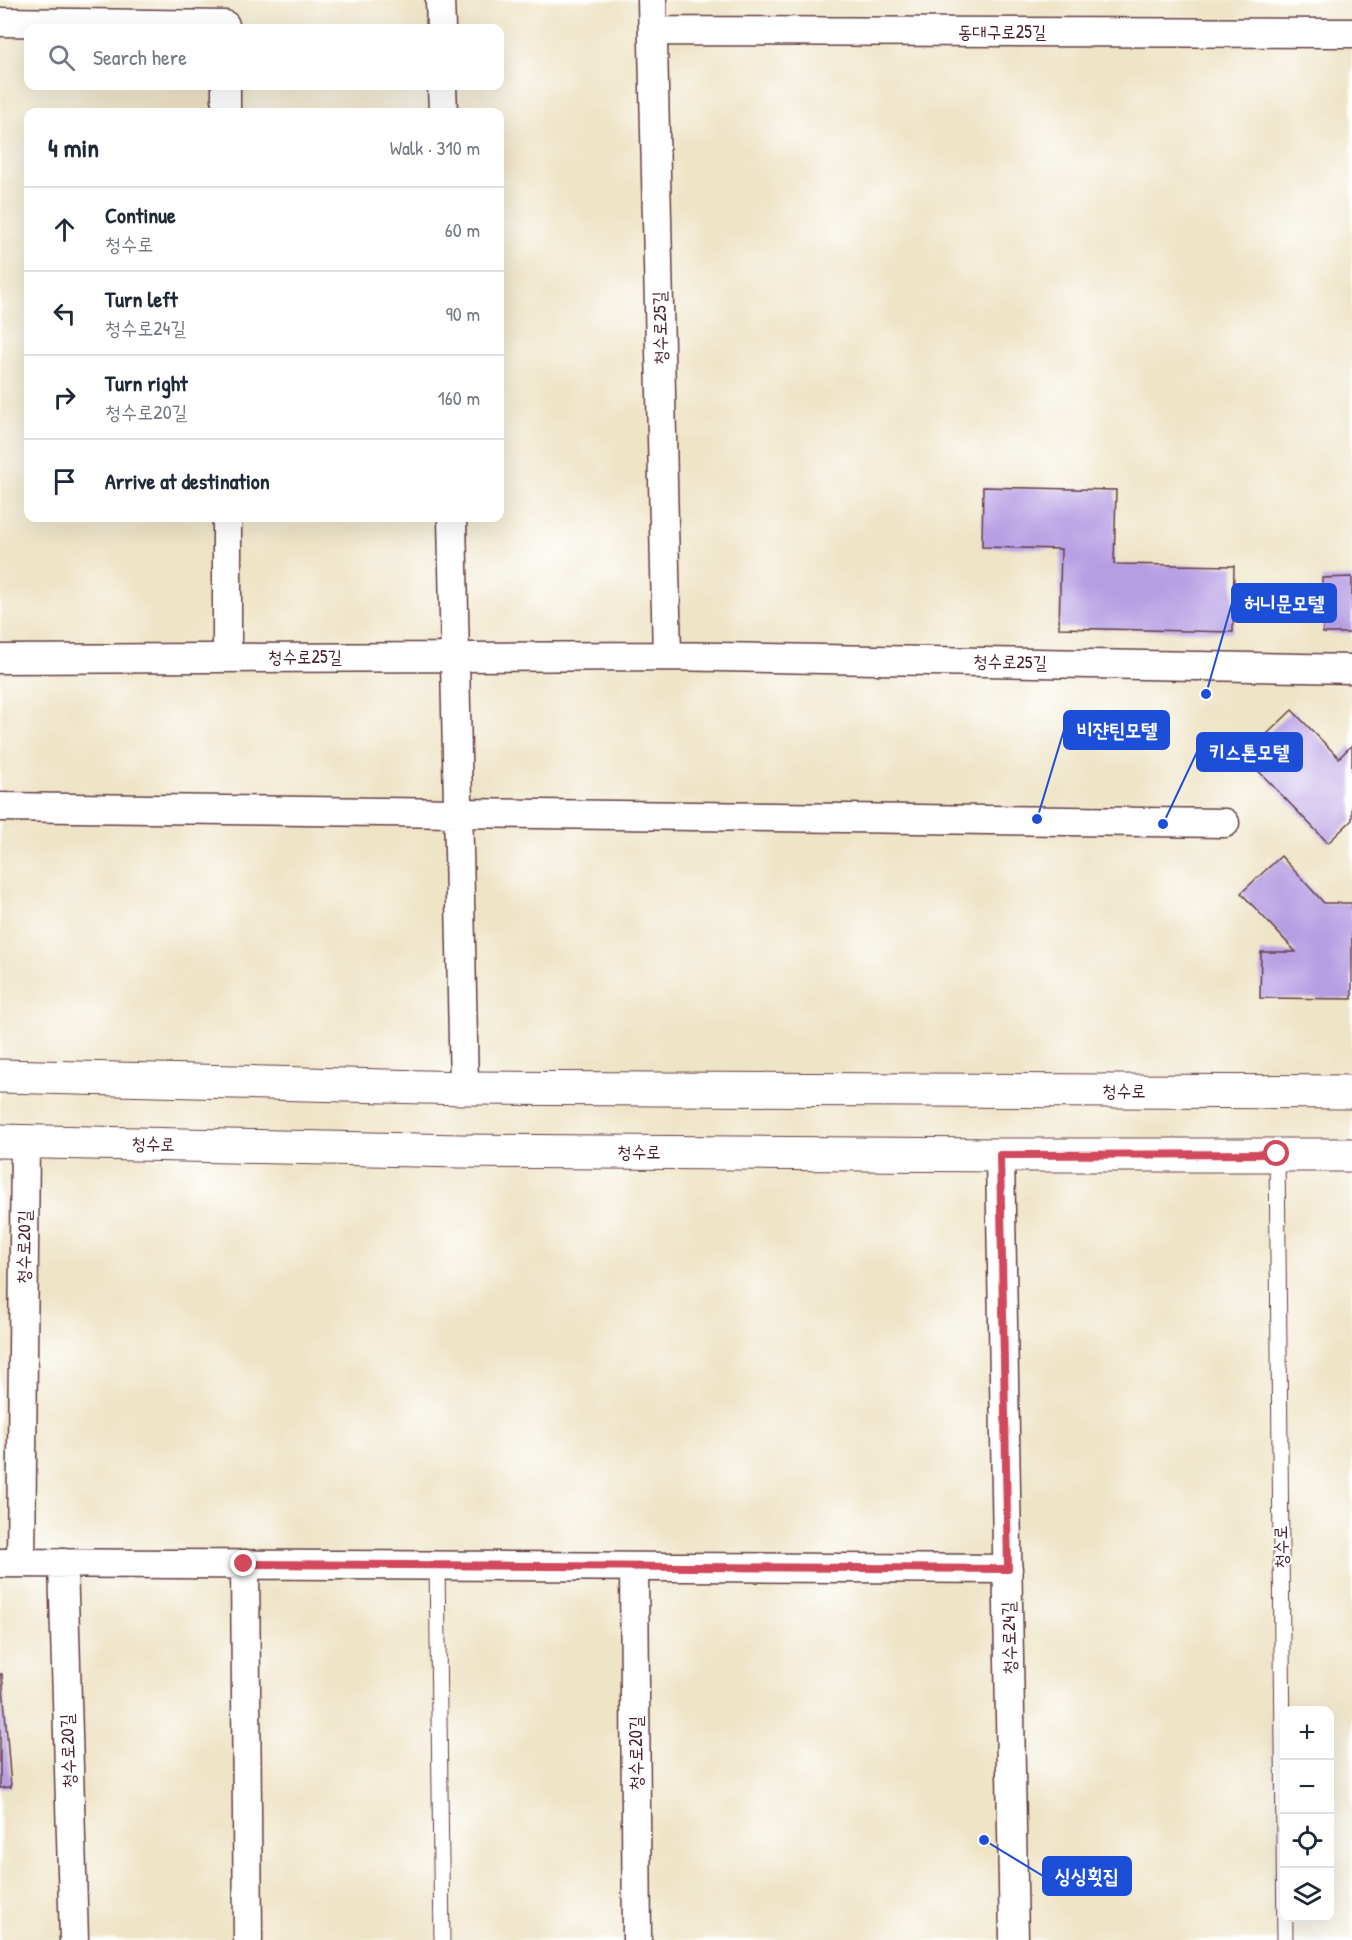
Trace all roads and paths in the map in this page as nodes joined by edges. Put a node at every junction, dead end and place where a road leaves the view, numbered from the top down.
1 (440, 0) edge
2 (652, 0) edge
3 (225, 18) edge
4 (0, 22) edge
5 (441, 24) edge
6 (653, 31) junction
7 (1352, 33) edge
8 (226, 90) edge
9 (442, 90) edge
10 (226, 108) edge
11 (443, 108) edge
12 (227, 522) edge
13 (452, 522) edge
14 (456, 656) junction
15 (668, 656) junction
16 (227, 658) junction
17 (0, 659) edge
18 (1352, 669) edge
19 (0, 807) edge
20 (457, 813) junction
21 (1225, 823) dead end
22 (0, 1076) edge
23 (464, 1088) junction
24 (1352, 1092) edge
25 (12, 1141) edge
26 (1277, 1154) junction
27 (1000, 1155) junction
28 (1352, 1155) edge
29 (10, 1563) edge
30 (63, 1563) junction
31 (244, 1564) junction
32 (437, 1565) junction
33 (634, 1567) junction
34 (1008, 1569) junction
35 (74, 1940) edge
36 (248, 1940) edge
37 (442, 1940) edge
38 (637, 1940) edge
39 (1014, 1940) edge
40 (1285, 1940) edge

1 - 5 street
2 - 6 street, 청수로25길
3 - 4 street
6 - 7 street, 동대구로25길
6 - 15 street, 청수로25길
8 - 10 street
9 - 11 street
12 - 16 street
13 - 14 street
14 - 15 street, 청수로25길
14 - 16 street, 청수로25길
14 - 20 street
15 - 18 street, 청수로25길
16 - 17 street, 청수로25길
19 - 20 street
20 - 21 street
20 - 23 street
22 - 23 main road, 청수로
23 - 24 main road, 청수로
25 - 27 main road, 청수로
25 - 29 street, 청수로20길
26 - 27 main road, 청수로
26 - 28 main road, 청수로
26 - 40 lane, 청수로
27 - 34 street, 청수로24길
29 - 30 street, 청수로20길
30 - 31 street, 청수로20길
30 - 35 street, 청수로20길
31 - 32 street, 청수로20길
31 - 36 street
32 - 33 street, 청수로20길
32 - 37 lane
33 - 34 street, 청수로20길
33 - 38 street, 청수로20길
34 - 39 street, 청수로24길

